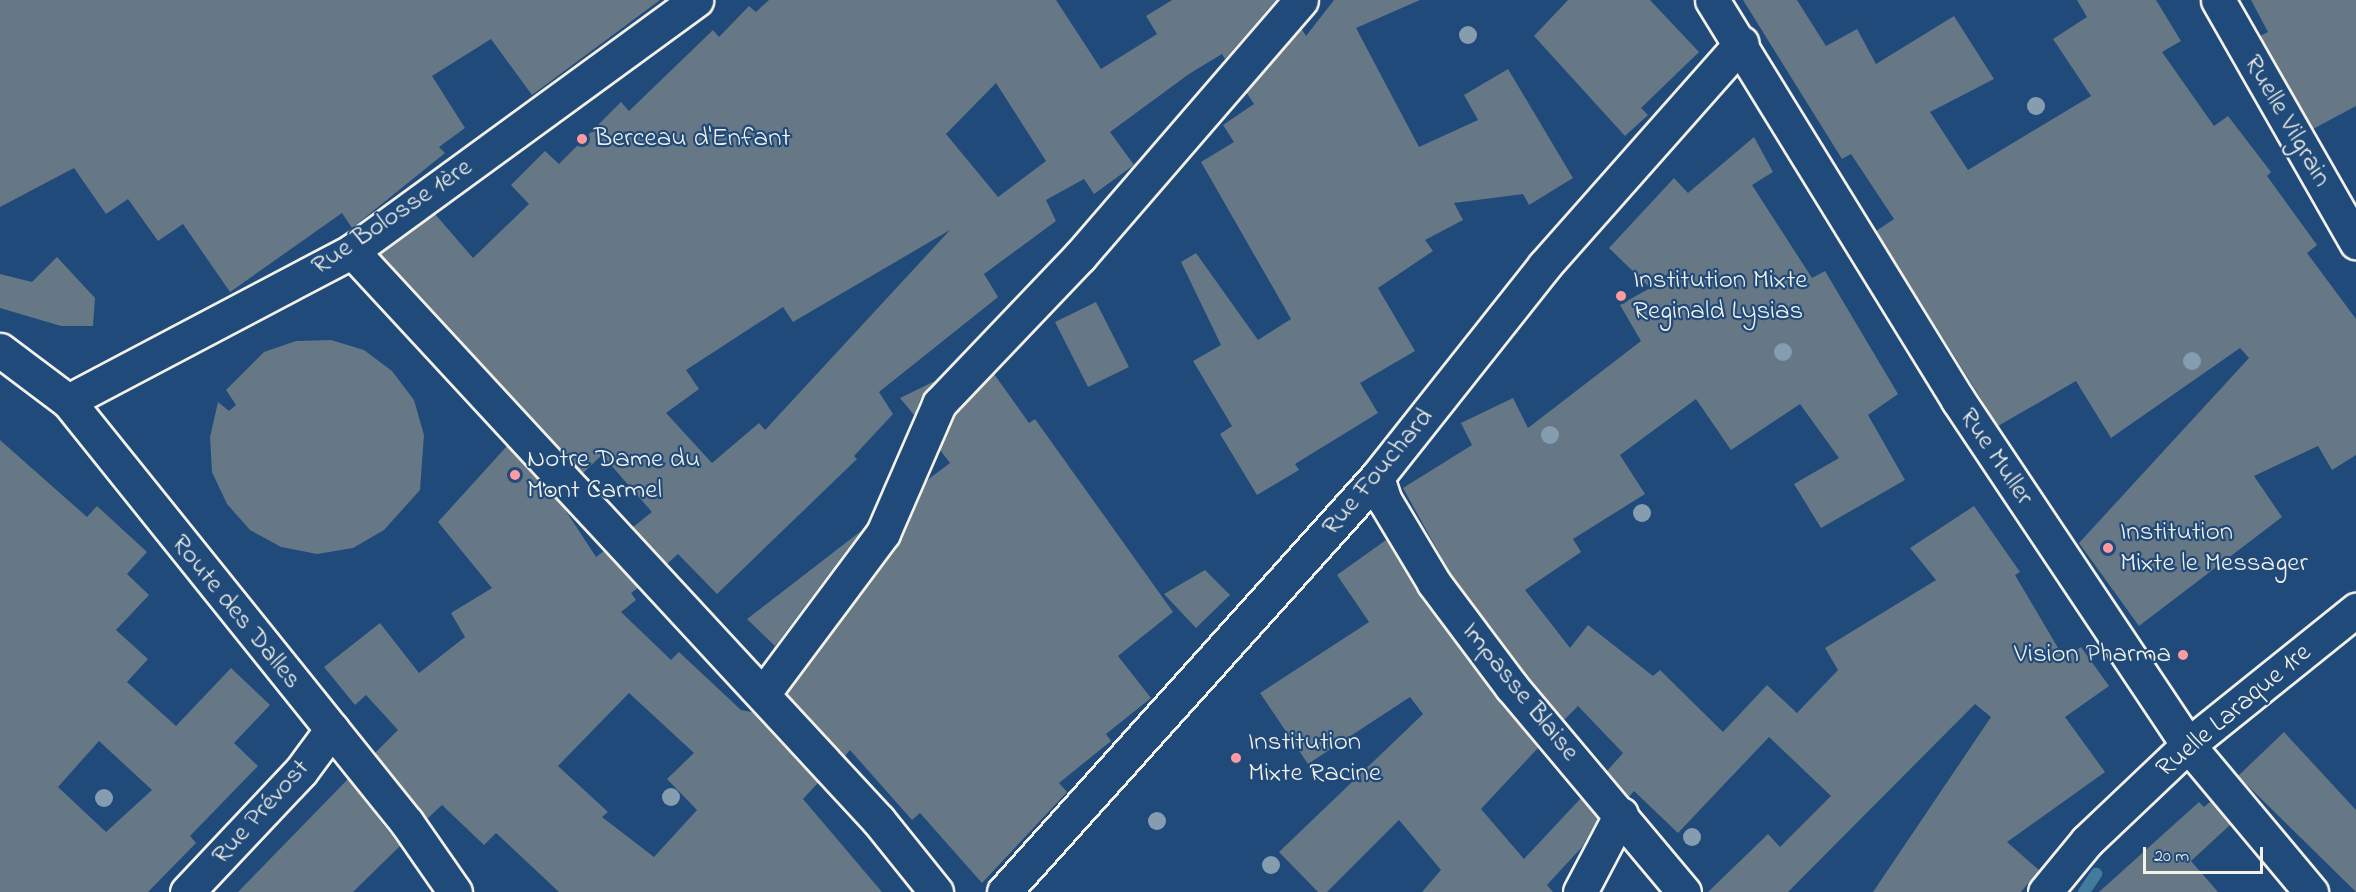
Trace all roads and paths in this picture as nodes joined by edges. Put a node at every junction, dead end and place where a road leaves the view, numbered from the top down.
1 (1301, 0) edge
2 (1712, 0) edge
3 (2218, 0) edge
4 (686, 3) edge
5 (1741, 43) junction
6 (2356, 242) edge
7 (352, 251) junction
8 (0, 350) edge
9 (68, 401) junction
10 (1377, 477) junction
11 (2356, 610) edge
12 (763, 694) junction
13 (332, 729) junction
14 (2188, 745) junction
15 (1621, 814) junction
16 (188, 892) edge
17 (455, 892) edge
18 (936, 892) edge
19 (1004, 892) edge
20 (1580, 892) edge
21 (1684, 892) edge
22 (2045, 892) edge
23 (2311, 892) edge

1 - 12 street
2 - 5 street, Rue Muller
3 - 6 street, Ruelle Vilgrain
4 - 7 street, Rue Bolosse 1ère
5 - 10 street, Rue Fouchard
5 - 14 street, Rue Muller
7 - 9 street, Rue Bolosse 1ère
7 - 12 street
8 - 9 street, Route des Dalles
9 - 13 street, Route des Dalles
10 - 15 street, Impasse Blaise
10 - 19 street, Rue Fouchard
11 - 14 street, Ruelle Laraque 1re
12 - 18 street
13 - 16 street, Rue Prévost
13 - 17 street, Route des Dalles
14 - 22 street, Ruelle Laraque 1re
14 - 23 street, Rue Muller
15 - 20 street
15 - 21 street, Impasse Blaise

